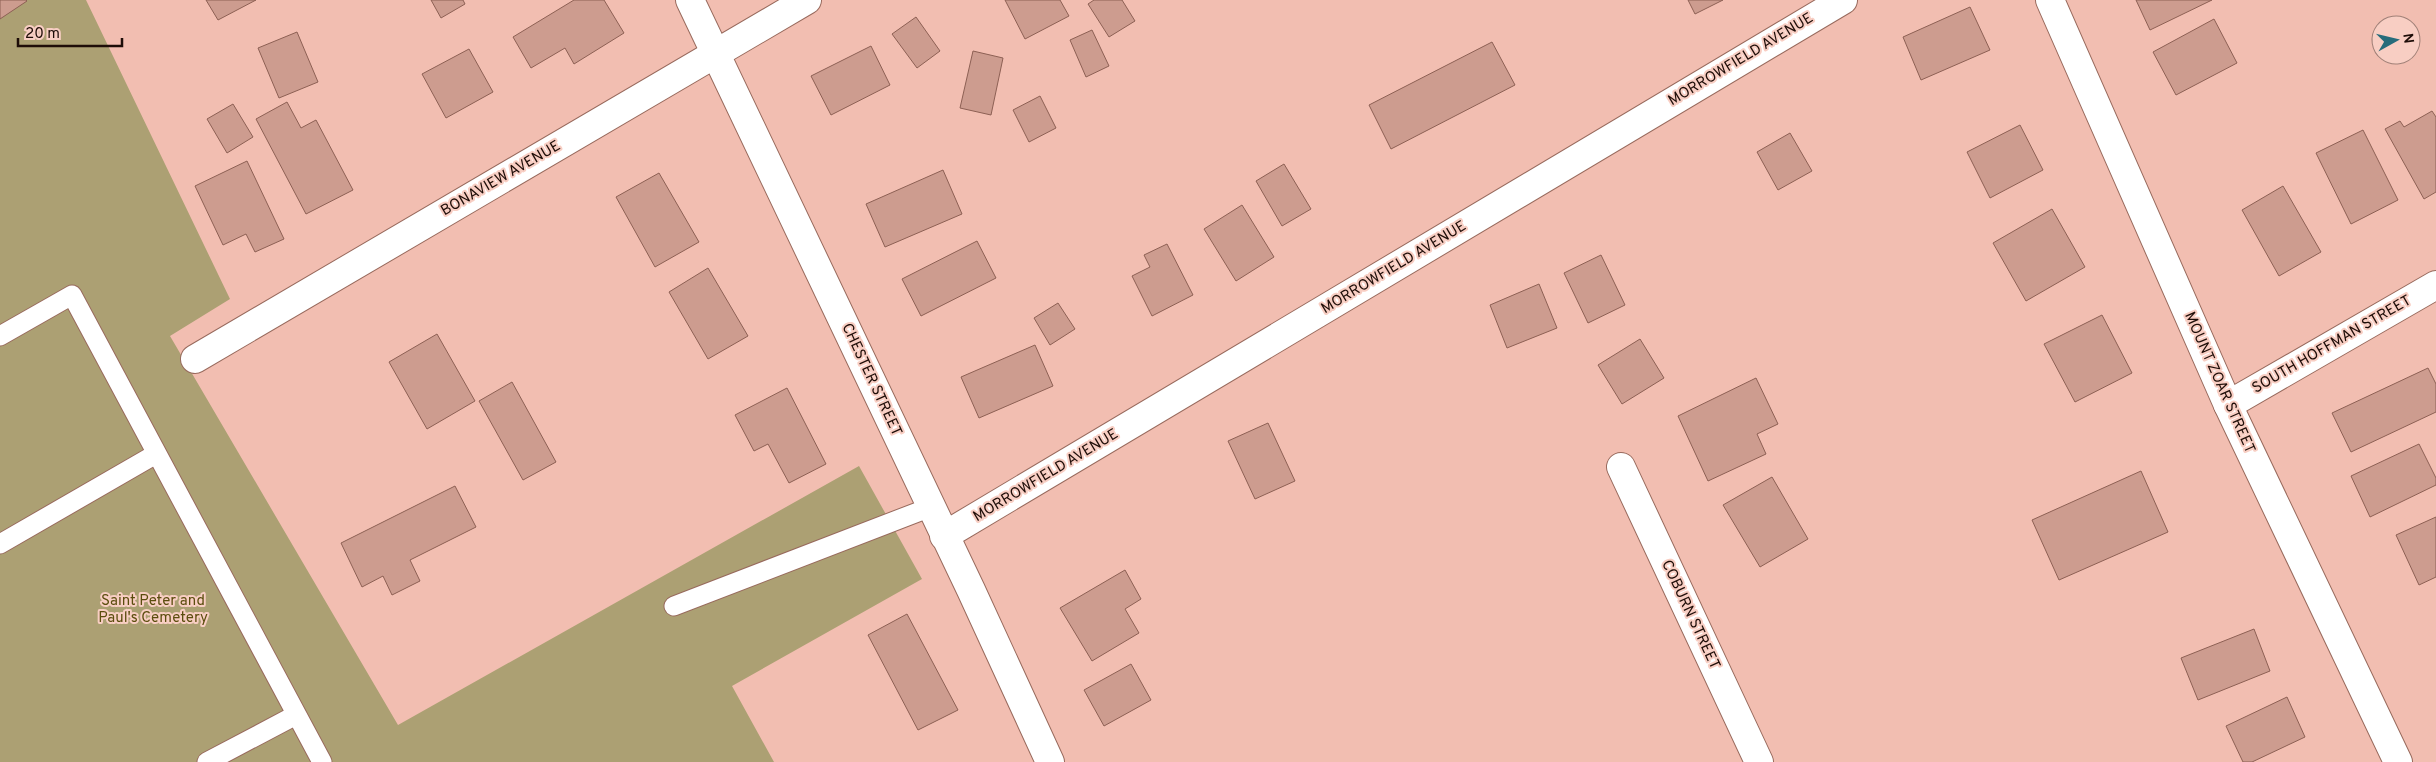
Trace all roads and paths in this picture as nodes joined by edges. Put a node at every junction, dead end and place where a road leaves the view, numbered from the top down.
1 (690, 0) edge
2 (807, 0) edge
3 (1843, 0) edge
4 (2050, 0) edge
5 (716, 53) junction
6 (2436, 285) edge
7 (0, 336) edge
8 (195, 359) dead end
9 (2228, 405) junction
10 (156, 454) junction
11 (1621, 467) dead end
12 (931, 507) junction
13 (944, 536) junction
14 (0, 544) edge
15 (674, 606) dead end
16 (296, 715) junction
17 (207, 762) edge
18 (322, 762) edge
19 (1050, 762) edge
20 (1759, 762) edge
21 (2398, 762) edge

1 - 5 street, CHESTER STREET
2 - 5 street, BONAVIEW AVENUE
3 - 13 street, MORROWFIELD AVENUE
4 - 9 street, MOUNT ZOAR STREET
5 - 8 street, BONAVIEW AVENUE
5 - 12 street, CHESTER STREET
6 - 9 street, SOUTH HOFFMAN STREET
7 - 10 lane
9 - 21 street, MOUNT ZOAR STREET
10 - 14 lane
10 - 16 lane
11 - 20 street, COBURN STREET
12 - 13 street, CHESTER STREET
12 - 15 lane
13 - 19 street, CHESTER STREET
16 - 17 lane
16 - 18 lane

